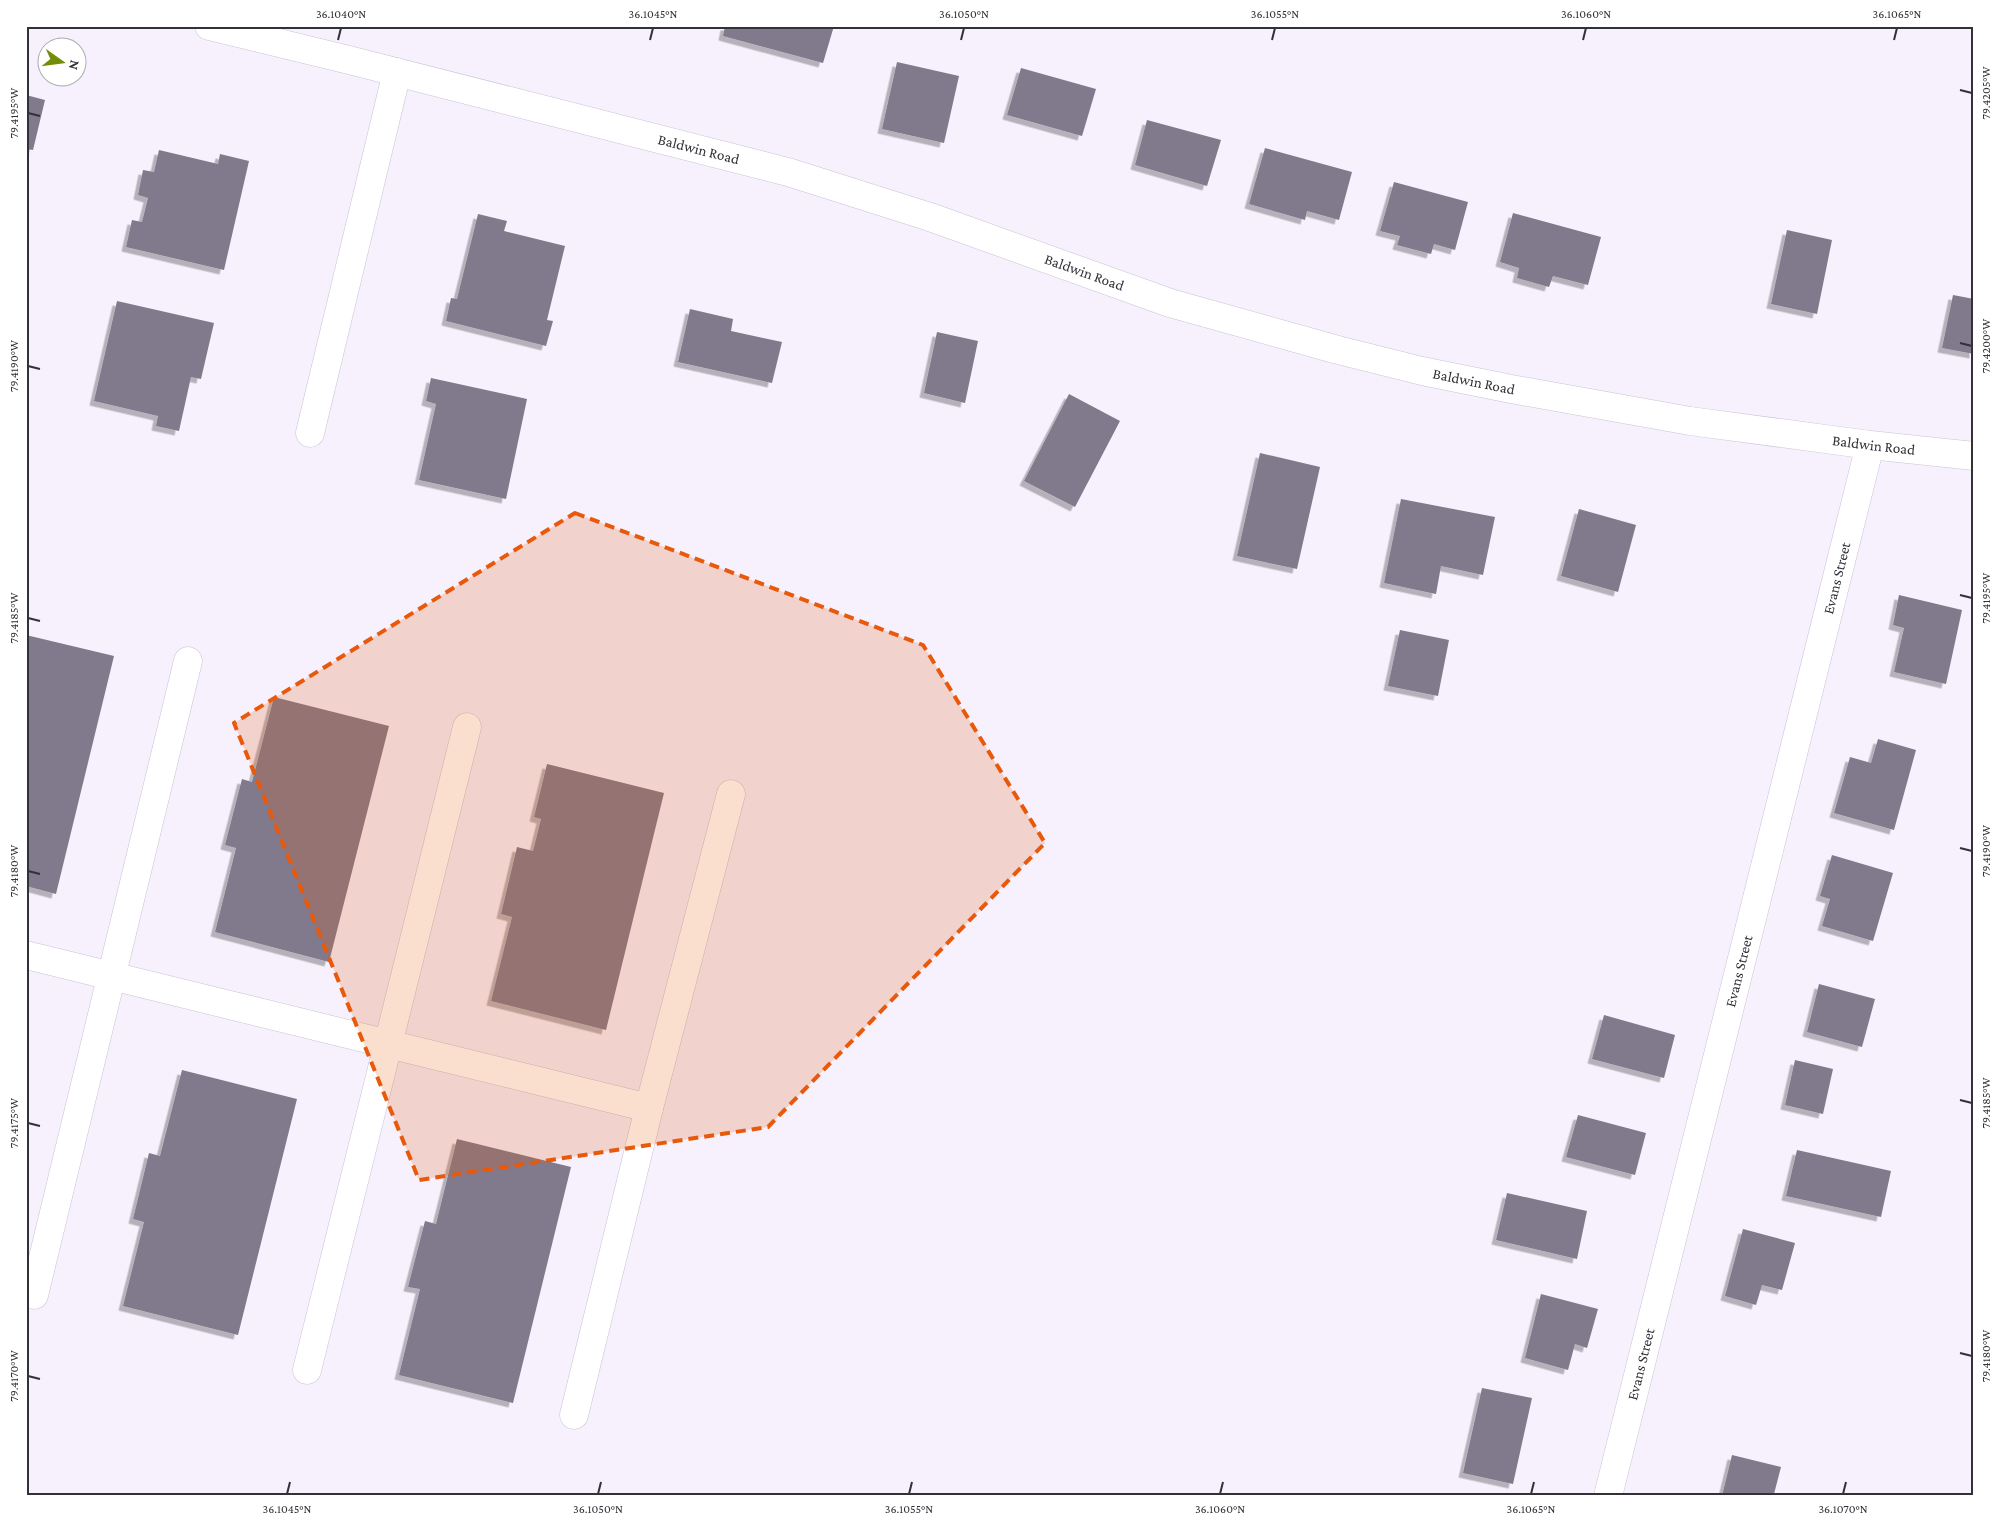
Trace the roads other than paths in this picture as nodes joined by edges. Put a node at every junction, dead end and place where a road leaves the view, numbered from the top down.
1 (209, 26) edge
2 (397, 72) junction
3 (310, 433) dead end
4 (1870, 445) junction
5 (1974, 456) edge
6 (188, 661) dead end
7 (467, 726) dead end
8 (732, 794) dead end
9 (26, 955) edge
10 (112, 976) junction
11 (387, 1044) junction
12 (649, 1108) junction
13 (34, 1295) dead end
14 (307, 1370) dead end
15 (574, 1415) dead end
16 (1608, 1496) edge

1 - 2 street, Baldwin Road
2 - 3 street
2 - 4 street, Baldwin Road
4 - 5 street, Baldwin Road
4 - 16 street, Evans Street
6 - 10 street
7 - 11 street
8 - 12 street
9 - 10 street
10 - 11 street
10 - 13 street
11 - 12 street
11 - 14 street
12 - 15 street

